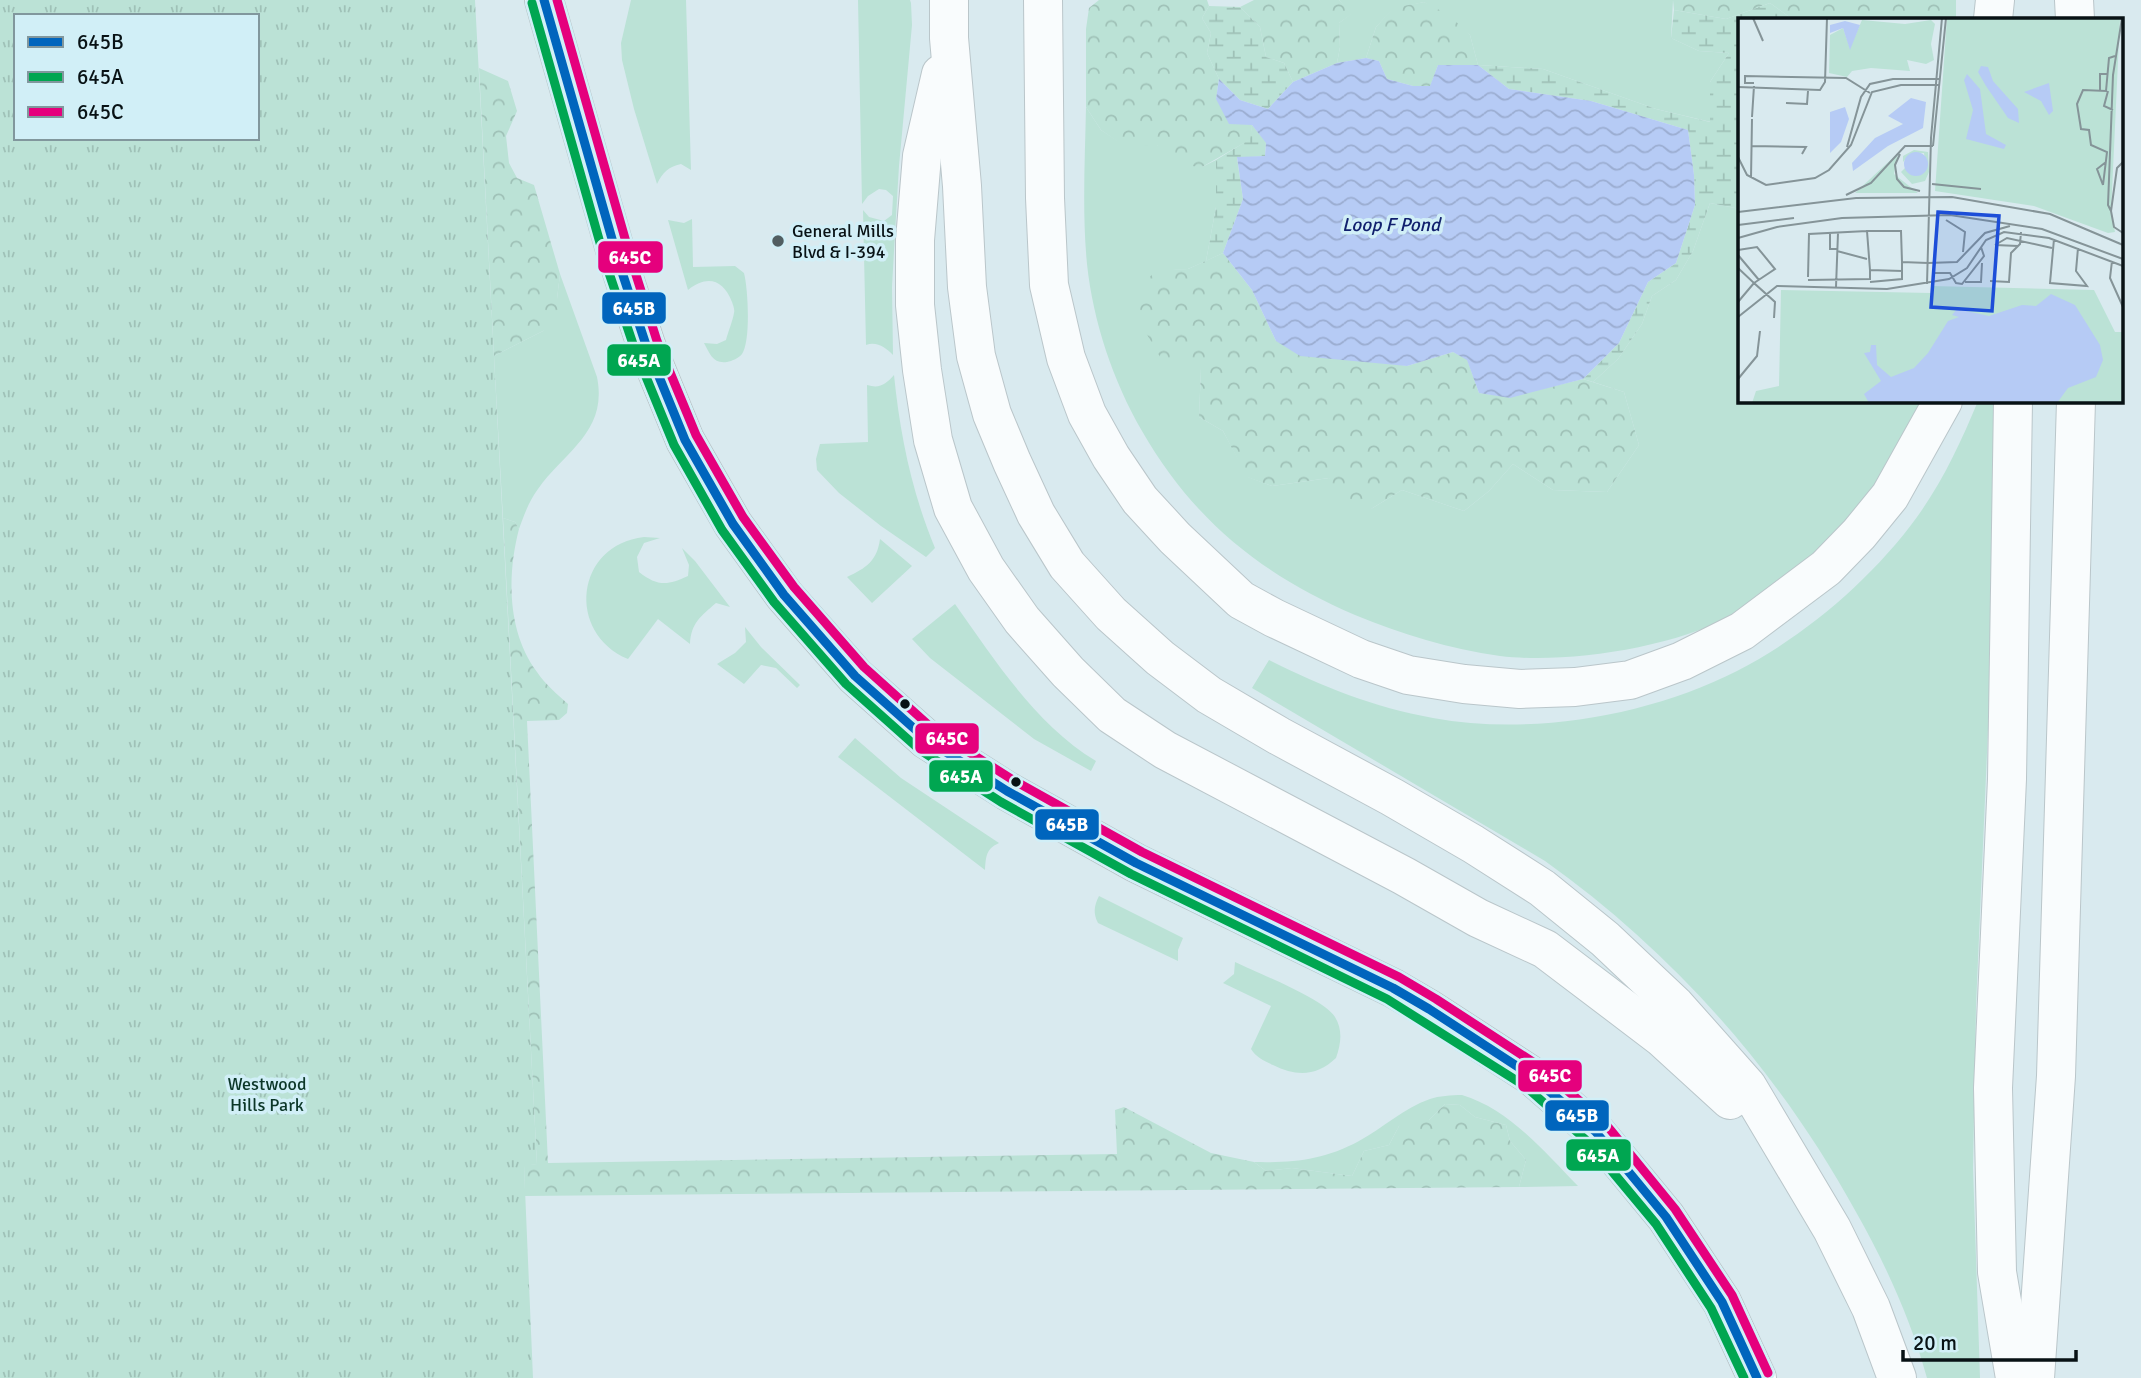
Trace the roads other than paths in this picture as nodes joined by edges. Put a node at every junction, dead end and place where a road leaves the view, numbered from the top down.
1 (544, 0) edge
2 (948, 0) edge
3 (1043, 0) edge
4 (1997, 0) edge
5 (2074, 0) edge
6 (1993, 18) edge
7 (1999, 18) edge
8 (2074, 18) edge
9 (949, 38) junction
10 (1942, 402) edge
11 (2013, 402) edge
12 (2076, 402) edge
13 (1792, 1162) junction
14 (1758, 1378) edge
15 (1897, 1378) edge
16 (2015, 1378) edge
17 (2035, 1378) edge

1 - 14 main road
2 - 9 main road
3 - 10 main road
4 - 6 main road
4 - 7 main road
5 - 8 main road
9 - 13 main road
9 - 13 main road
11 - 16 main road
12 - 17 main road
13 - 15 main road

